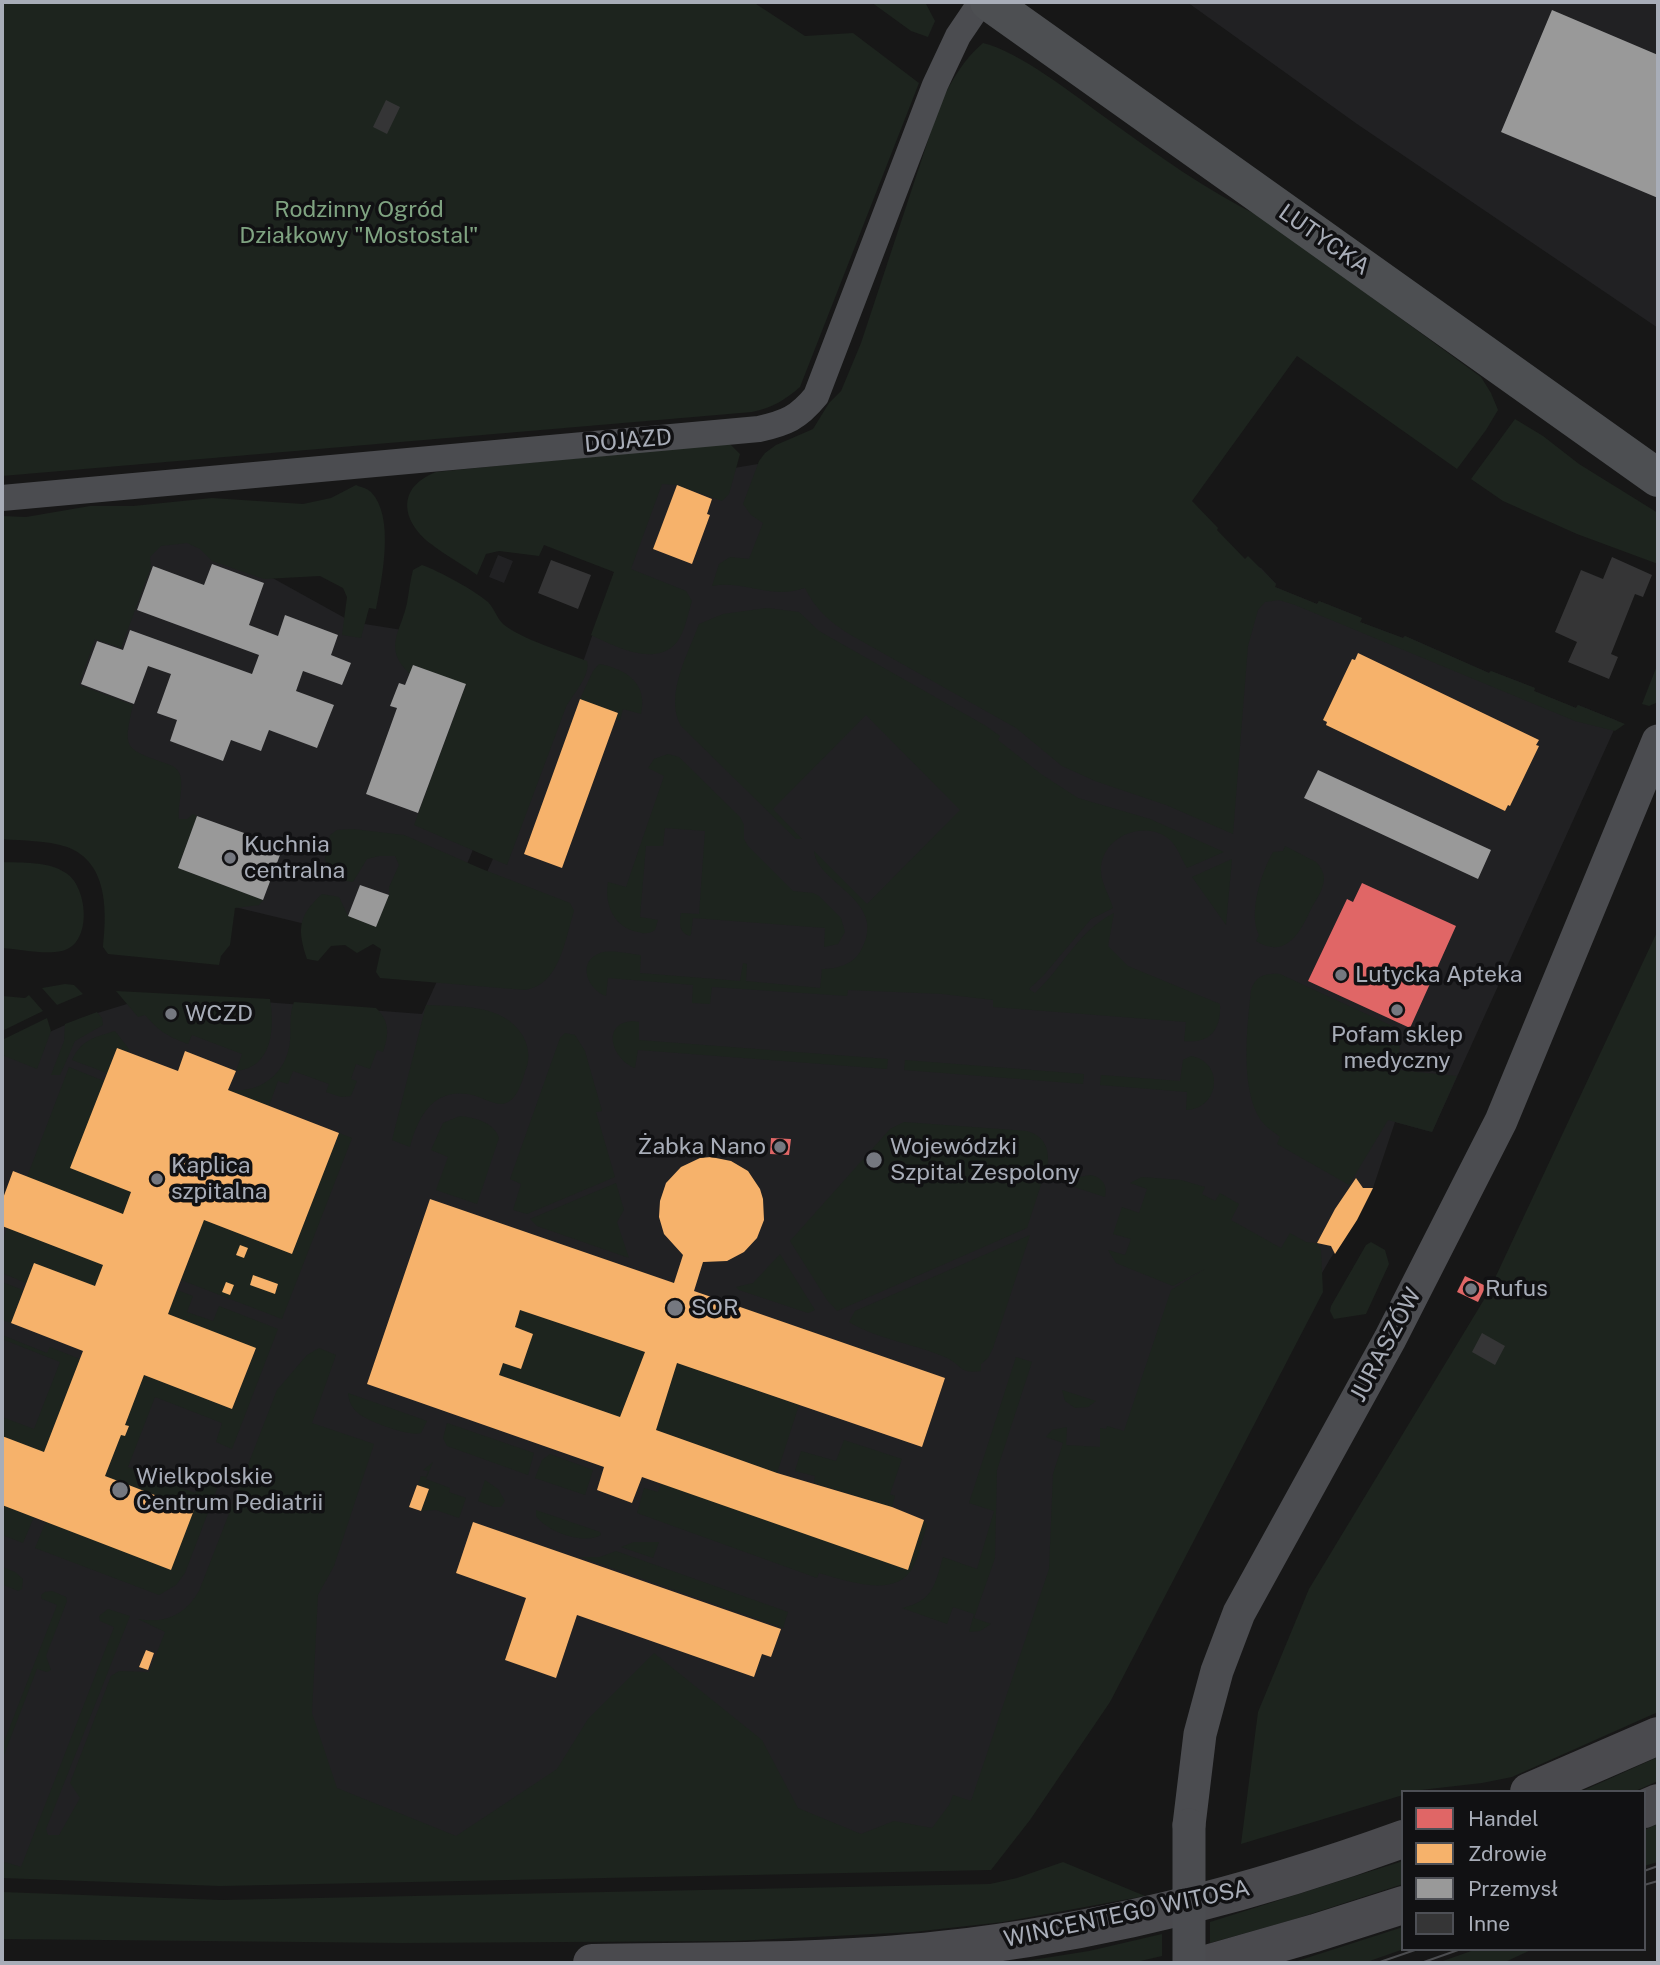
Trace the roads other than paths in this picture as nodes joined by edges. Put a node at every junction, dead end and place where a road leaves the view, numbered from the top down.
1 (981, 2) edge
2 (989, 2) edge
3 (1658, 478) edge
4 (2, 498) edge
5 (1658, 741) edge
6 (1658, 1736) edge
7 (1534, 1790) edge
8 (1401, 1840) edge
9 (1401, 1906) edge
10 (592, 1963) edge
11 (1189, 1963) edge
12 (1210, 1963) edge

1 - 4 street, DOJAZD
2 - 3 main road, LUTYCKA
5 - 11 street, JURASZÓW, bridge
6 - 7 main road
8 - 10 main road, WINCENTEGO WITOSA
9 - 12 main road

